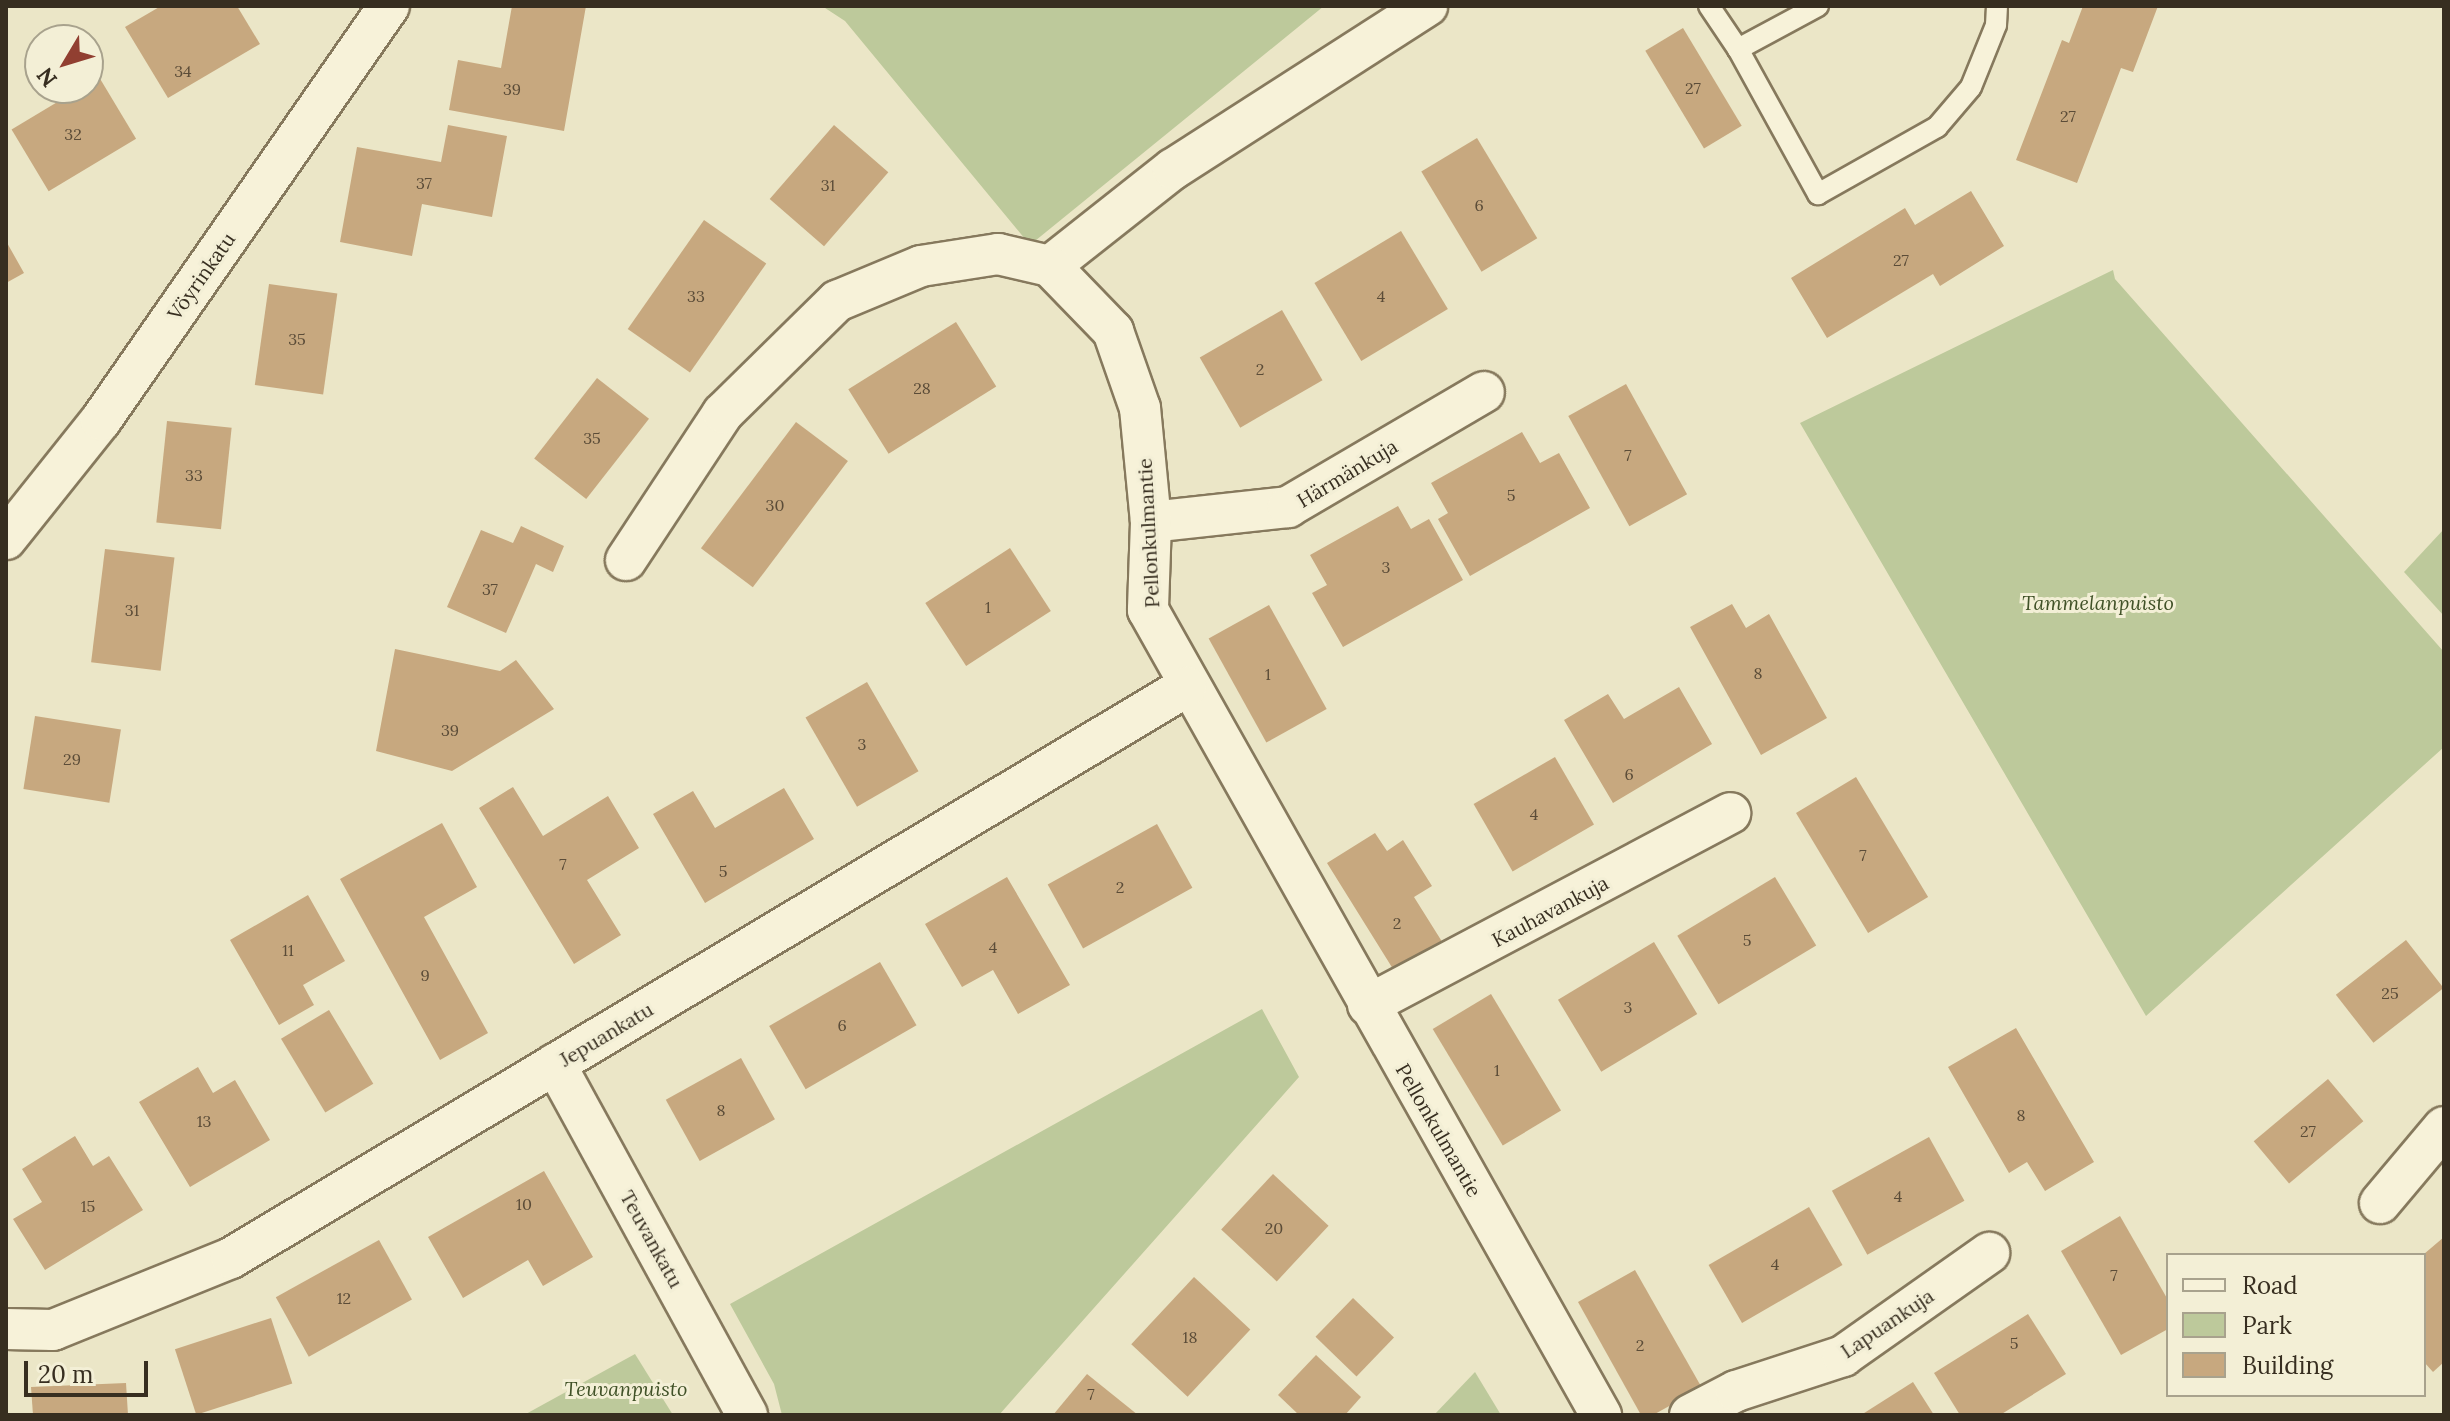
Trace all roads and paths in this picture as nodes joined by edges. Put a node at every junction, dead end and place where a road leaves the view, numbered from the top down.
1 (389, 6) edge
2 (1427, 6) edge
3 (1709, 6) edge
4 (1818, 6) edge
5 (1997, 6) edge
6 (1738, 49) junction
7 (1050, 266) junction
8 (1484, 392) dead end
9 (1151, 522) junction
10 (6, 539) edge
11 (626, 560) dead end
12 (1186, 687) junction
13 (1730, 813) dead end
14 (1368, 1005) junction
15 (555, 1064) junction
16 (2444, 1127) edge
17 (2380, 1203) dead end
18 (1989, 1253) dead end
19 (6, 1329) edge
20 (747, 1415) edge
21 (1601, 1415) edge
22 (1690, 1415) edge

1 - 10 street, Vöyrinkatu
2 - 7 street
3 - 6 lane
4 - 6 lane
5 - 6 lane
7 - 9 street, Pellonkulmantie
7 - 11 street
8 - 9 street, Härmänkuja
9 - 12 street, Pellonkulmantie
12 - 14 street, Pellonkulmantie
12 - 15 street, Jepuankatu
13 - 14 street, Kauhavankuja
14 - 21 street, Pellonkulmantie
15 - 19 street, Jepuankatu
15 - 20 street, Teuvankatu
16 - 17 street
18 - 22 street, Lapuankuja

